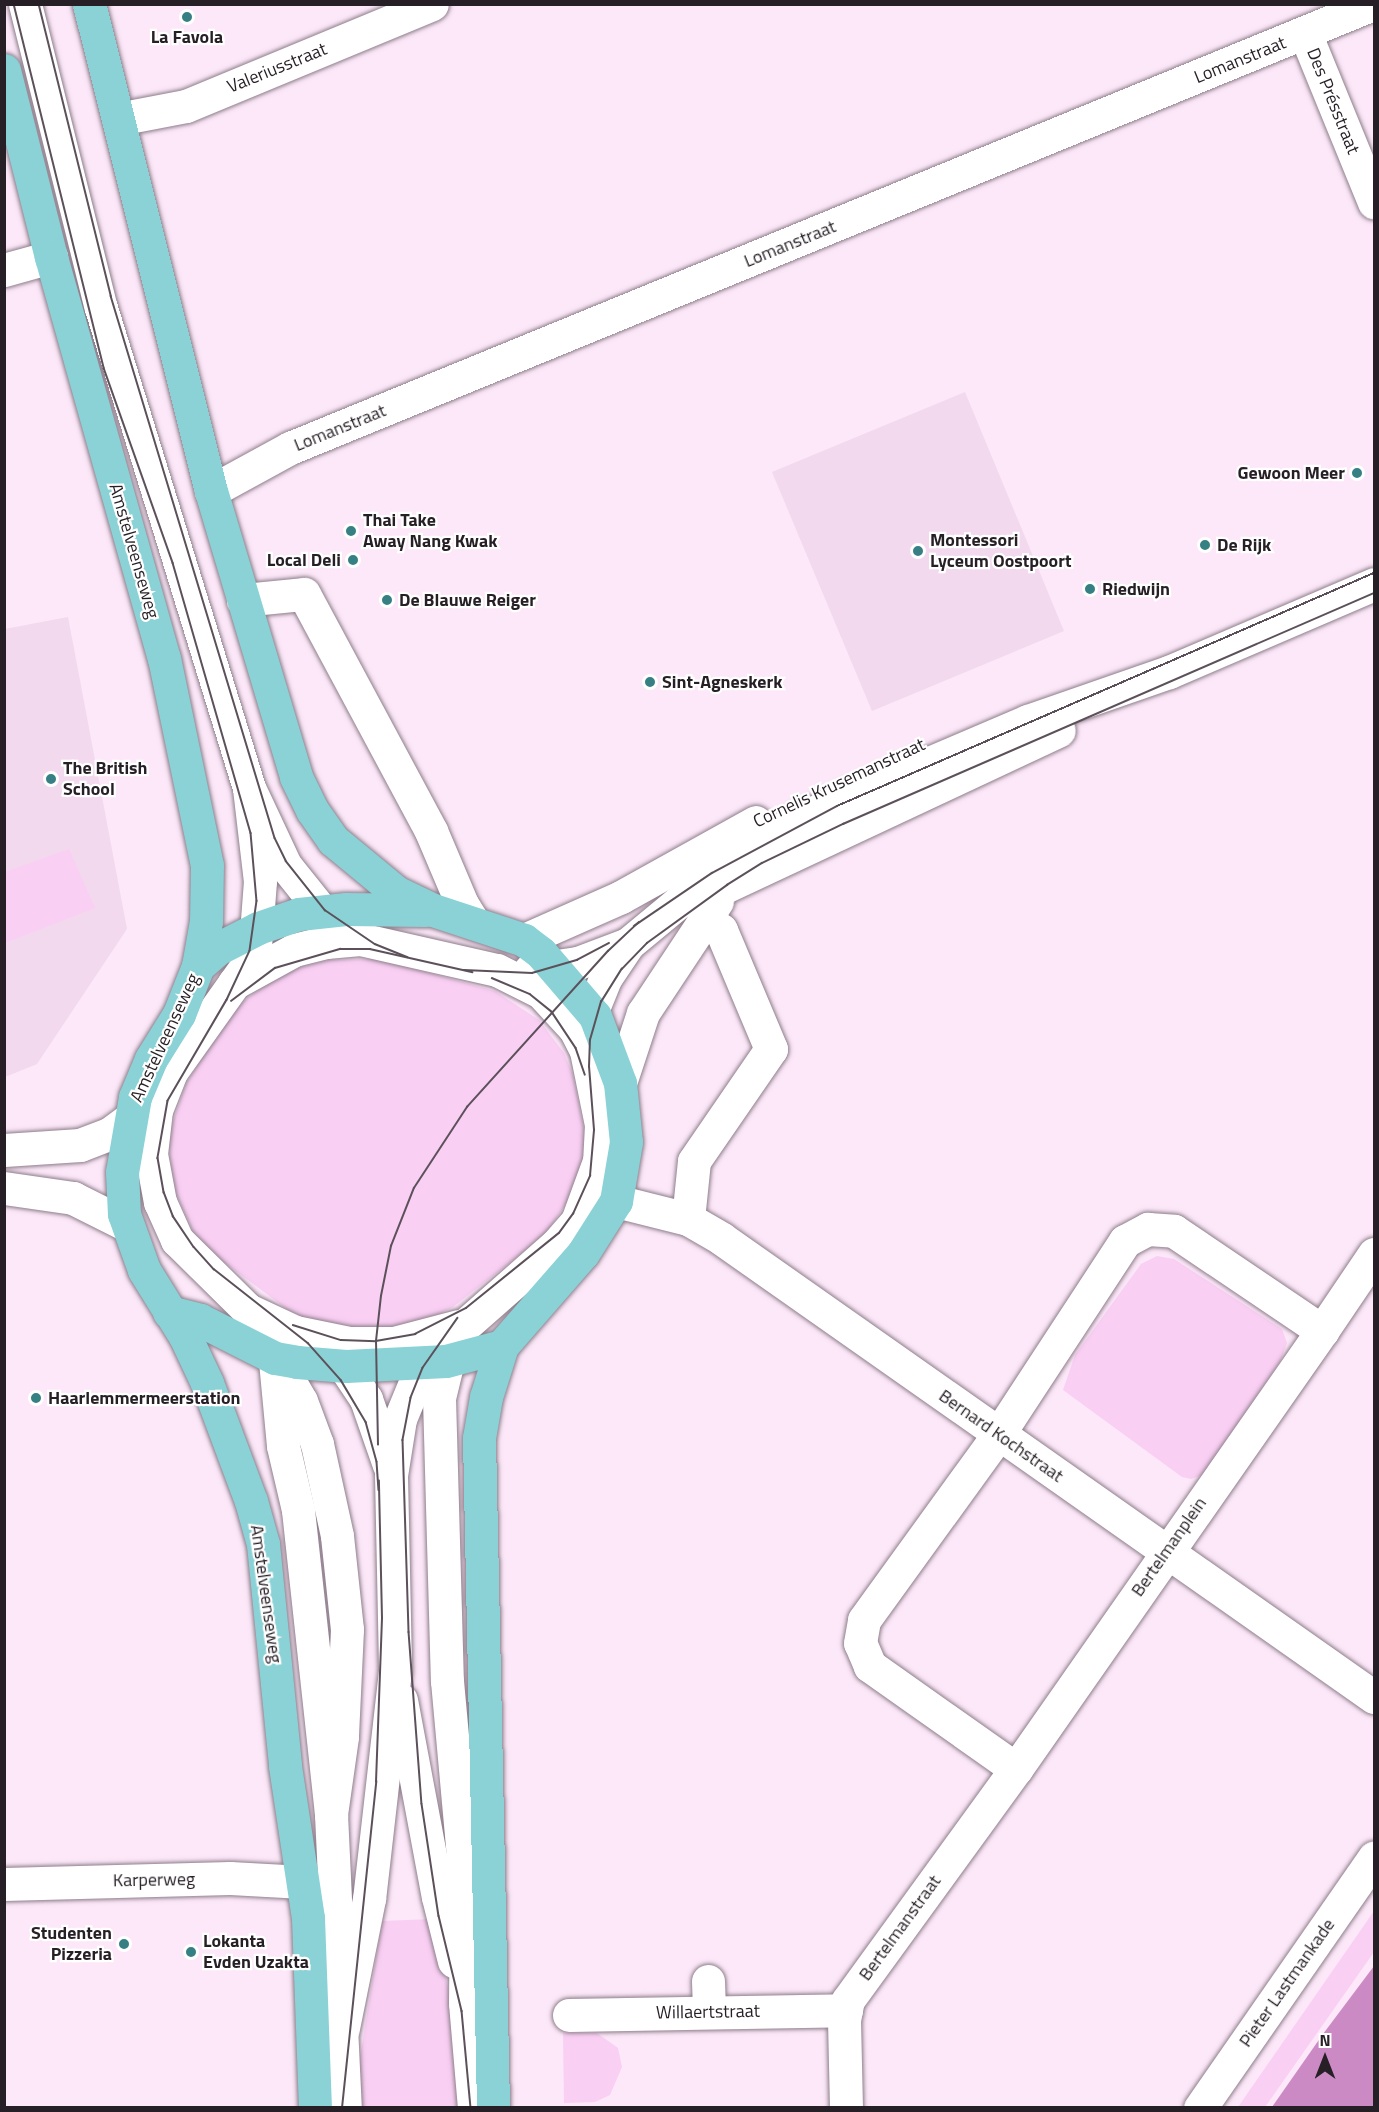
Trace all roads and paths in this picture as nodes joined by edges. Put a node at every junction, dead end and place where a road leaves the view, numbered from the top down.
1 (25, 4) edge
2 (89, 4) edge
3 (432, 4) edge
4 (1373, 4) edge
5 (1305, 33) junction
6 (4, 70) edge
7 (118, 119) junction
8 (1374, 202) edge
9 (51, 257) junction
10 (4, 270) edge
11 (211, 491) junction
12 (1374, 584) edge
13 (243, 600) junction
14 (1169, 672) junction
15 (249, 788) junction
16 (321, 910) junction
17 (432, 910) junction
18 (691, 912) junction
19 (474, 923) junction
20 (258, 927) junction
21 (360, 939) junction
22 (525, 940) junction
23 (628, 944) junction
24 (198, 966) junction
25 (557, 968) junction
26 (497, 970) junction
27 (234, 982) junction
28 (592, 1011) junction
29 (586, 1051) junction
30 (620, 1083) junction
31 (130, 1119) junction
32 (4, 1150) edge
33 (4, 1188) edge
34 (616, 1201) junction
35 (688, 1219) junction
36 (125, 1224) junction
37 (1374, 1254) edge
38 (248, 1310) junction
39 (169, 1312) junction
40 (461, 1325) junction
41 (1322, 1331) junction
42 (326, 1340) junction
43 (502, 1346) junction
44 (275, 1358) junction
45 (437, 1362) junction
46 (346, 1366) junction
47 (998, 1434) junction
48 (391, 1475) junction
49 (1165, 1553) junction
50 (395, 1671) junction
51 (1374, 1697) edge
52 (1016, 1769) junction
53 (1374, 1858) edge
54 (303, 1882) junction
55 (4, 1884) edge
56 (465, 2003) junction
57 (846, 2010) junction
58 (569, 2015) dead end
59 (343, 2028) junction
60 (315, 2108) edge
61 (345, 2108) edge
62 (474, 2108) edge
63 (493, 2108) edge
64 (846, 2108) edge
65 (1200, 2108) edge

1 - 15 street, Amstelveenseweg
2 - 7 main road
3 - 7 street, Valeriusstraat
4 - 5 street, Lomanstraat
5 - 8 street, Des Présstraat
5 - 11 street, Lomanstraat
6 - 9 main road, Amstelveenseweg
7 - 11 main road
9 - 10 street
9 - 24 main road, Amstelveenseweg
11 - 13 main road
12 - 14 street, Cornelis Krusemanstraat
13 - 17 main road
13 - 19 street
14 - 18 street, Cornelis Krusemanstraat
14 - 18 street, Cornelis Krusemanstraat
14 - 22 street, Cornelis Krusemanstraat
15 - 16 street, Amstelveenseweg
15 - 20 street, Amstelveenseweg
16 - 17 main road
16 - 20 main road
16 - 21 street, Amstelveenseweg
17 - 19 main road
18 - 23 street, Cornelis Krusemanstraat
18 - 30 street, Cornelis Krusemanstraat
18 - 35 street
19 - 22 main road
20 - 24 main road
20 - 27 street, Amstelveenseweg
21 - 26 street, Amstelveenseweg
21 - 27 street, Amstelveenseweg
22 - 25 main road
23 - 25 street, Cornelis Krusemanstraat
23 - 28 street, Cornelis Krusemanstraat
24 - 31 main road, Amstelveenseweg
25 - 26 street, Cornelis Krusemanstraat
25 - 28 main road
26 - 29 street, Amstelveenseweg
27 - 38 street, Amstelveenseweg
28 - 29 street, Cornelis Krusemanstraat
28 - 30 main road
29 - 40 street, Amstelveenseweg
30 - 34 main road
31 - 32 street
31 - 36 main road, Amstelveenseweg
33 - 36 street
34 - 35 street, Bernard Kochstraat
34 - 43 main road
35 - 47 street, Bernard Kochstraat
36 - 39 main road, Amstelveenseweg
37 - 41 street
38 - 42 street, Amstelveenseweg
38 - 44 street, Amstelveenseweg
39 - 44 main road
39 - 54 main road, Amstelveenseweg
40 - 42 street, Amstelveenseweg
40 - 45 street, Amstelveenseweg
41 - 47 street
41 - 49 street, Bertelmanplein
42 - 46 street, Amstelveenseweg
43 - 45 main road
43 - 63 main road
44 - 46 main road
44 - 59 street, Amstelveenseweg
45 - 46 main road
45 - 48 street, Amstelveenseweg
45 - 56 street, Amstelveenseweg
46 - 48 street, Amstelveenseweg
47 - 49 street, Bernard Kochstraat
47 - 52 street
48 - 50 street, Amstelveenseweg
49 - 51 street, Bernard Kochstraat
49 - 52 street, Bertelmanplein
50 - 56 street, Amstelveenseweg
50 - 59 street, Amstelveenseweg
52 - 57 street, Bertelmanstraat
53 - 65 street, Pieter Lastmankade
54 - 55 street, Karperweg
54 - 60 main road, Amstelveenseweg
56 - 62 street, Amstelveenseweg
57 - 58 street, Willaertstraat
57 - 64 street, Bertelmanstraat
59 - 61 street, Amstelveenseweg

